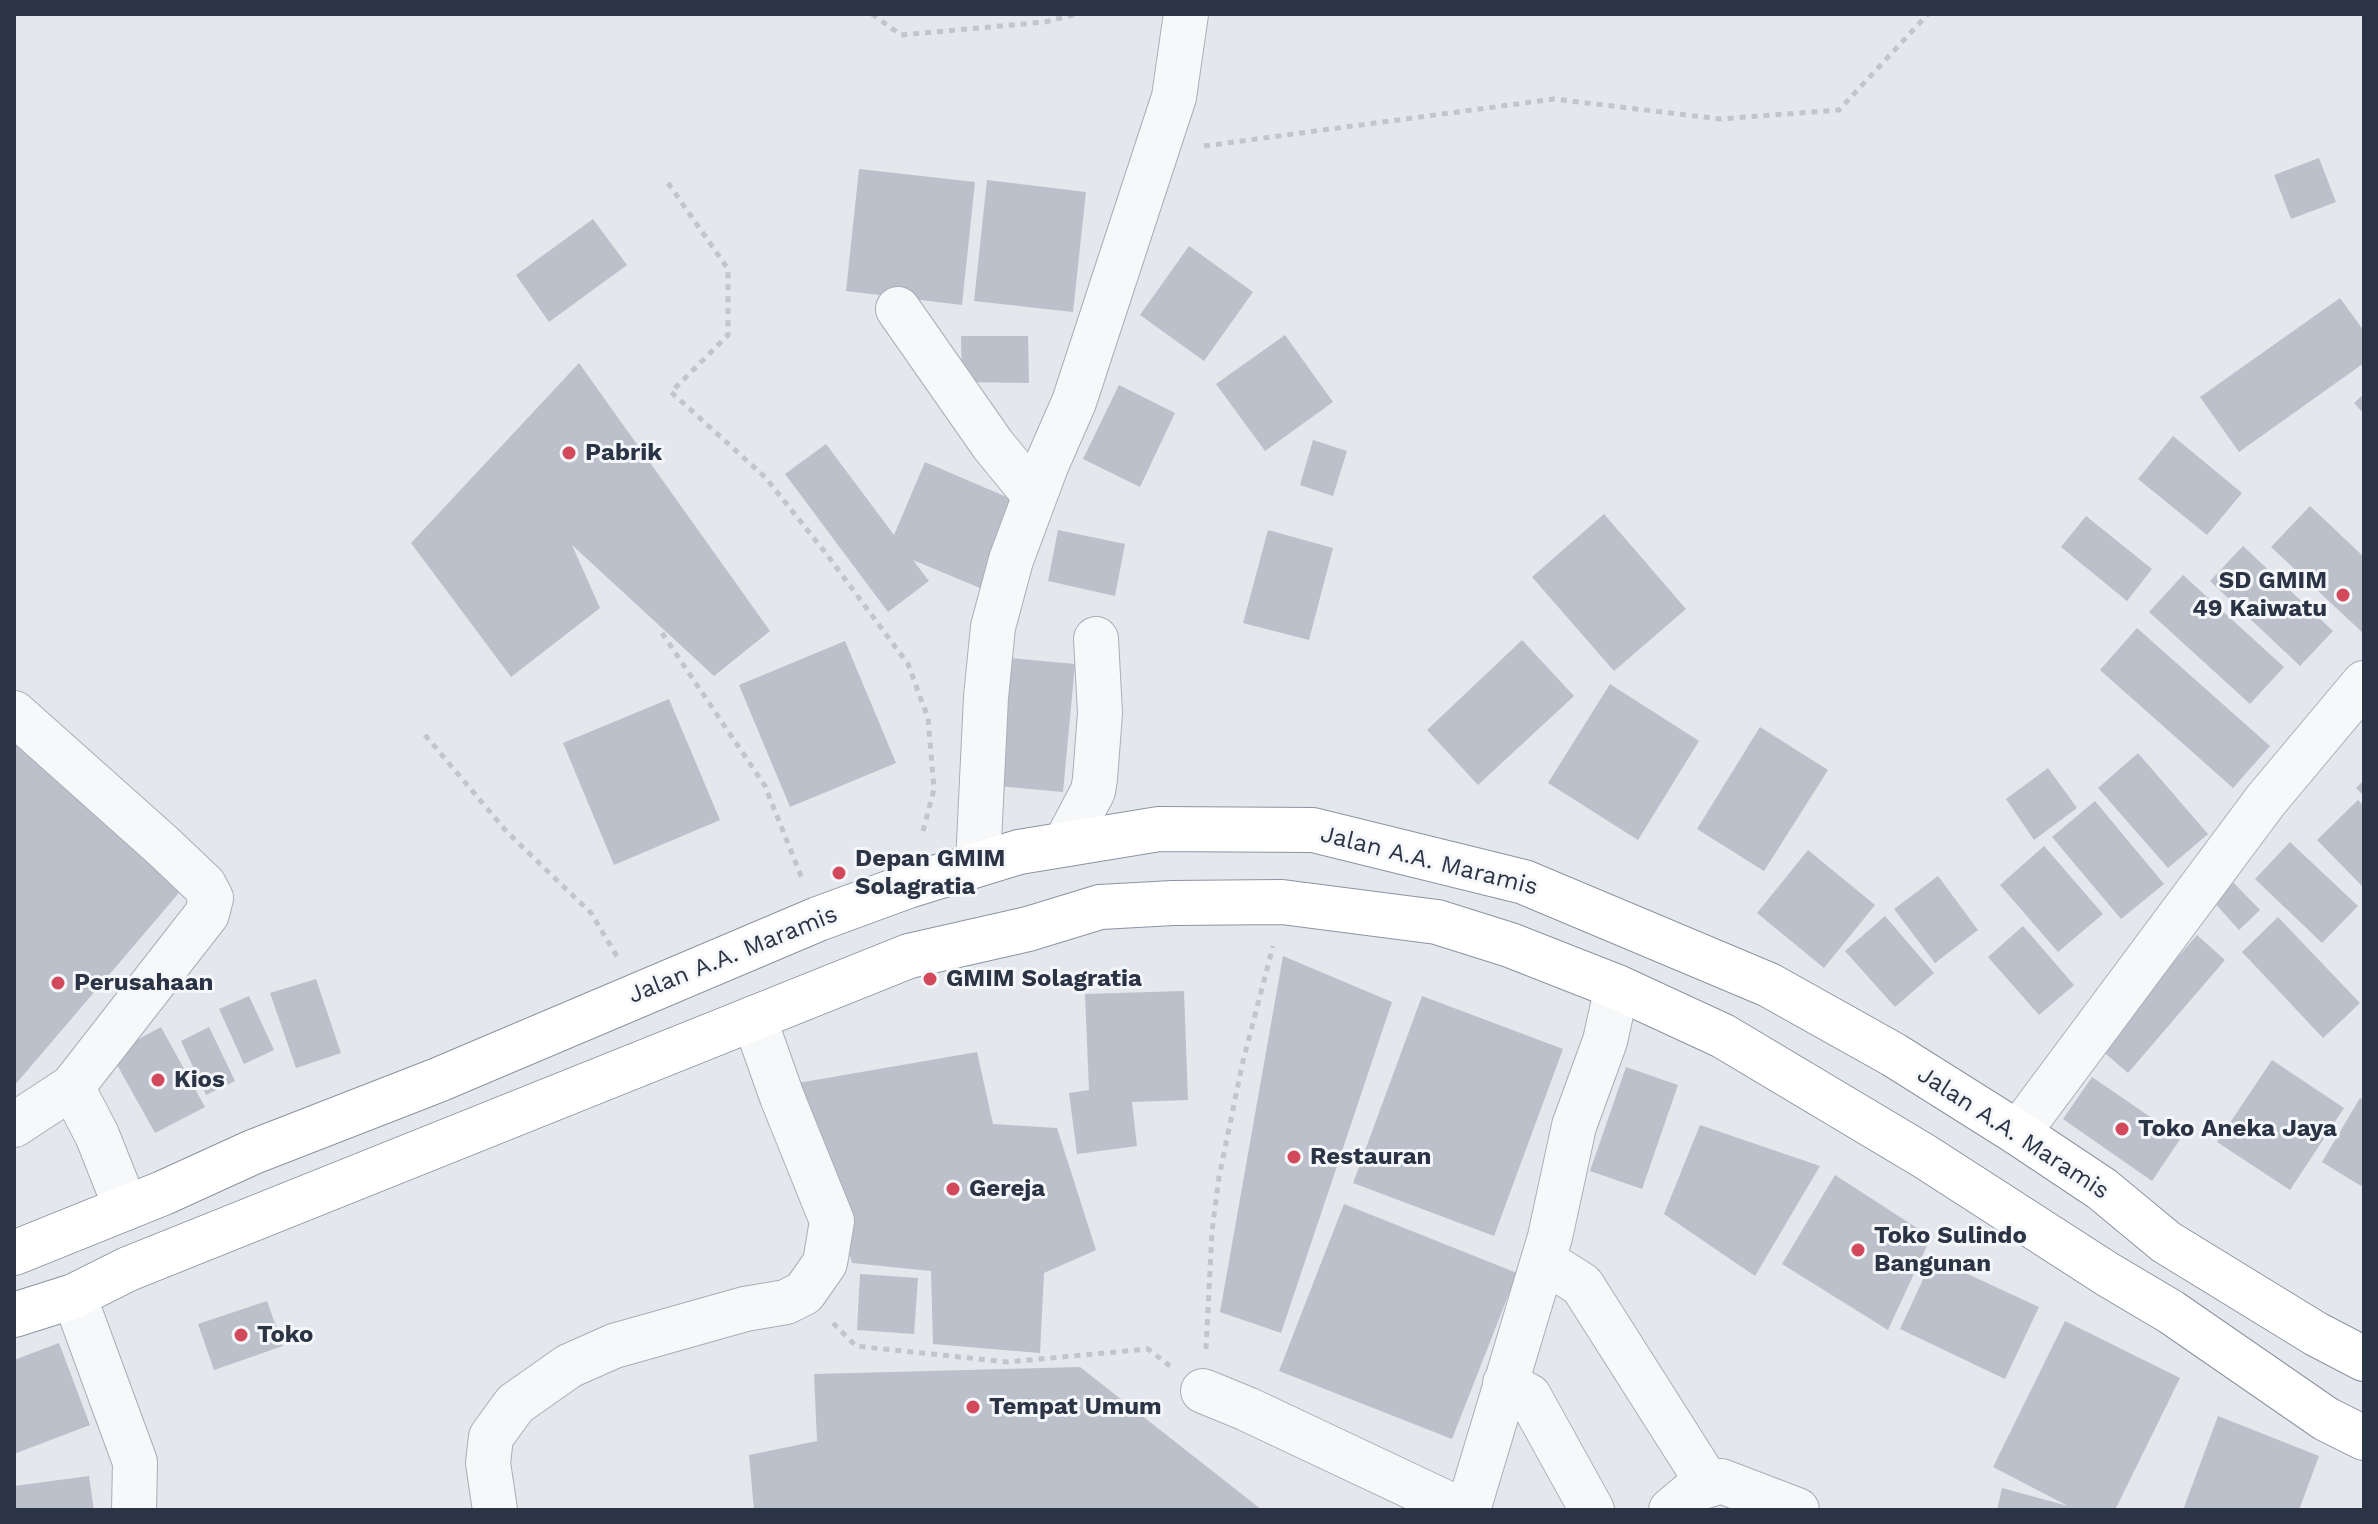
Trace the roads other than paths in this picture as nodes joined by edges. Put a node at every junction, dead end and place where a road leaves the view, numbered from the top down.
1 (1186, 14) edge
2 (898, 309) dead end
3 (1034, 495) junction
4 (1096, 639) dead end
5 (2364, 683) edge
6 (14, 713) edge
7 (1065, 844) junction
8 (978, 863) junction
9 (1617, 987) junction
10 (754, 1018) junction
11 (72, 1087) junction
12 (14, 1125) edge
13 (2018, 1133) junction
14 (126, 1208) junction
15 (14, 1253) edge
16 (1543, 1260) junction
17 (74, 1296) junction
18 (14, 1315) edge
19 (2364, 1359) edge
20 (1505, 1383) junction
21 (1203, 1391) road end
22 (2364, 1438) edge
23 (1709, 1485) junction
24 (134, 1510) edge
25 (495, 1510) edge
26 (1461, 1510) edge
27 (1468, 1510) edge
28 (1592, 1510) edge
29 (1671, 1510) edge
30 (1797, 1510) edge

1 - 3 street
2 - 3 street
3 - 8 street
4 - 7 street
5 - 13 street
6 - 11 street
7 - 8 highway, Jalan A.A. Maramis
7 - 13 highway, Jalan A.A. Maramis
8 - 14 highway, Jalan A.A. Maramis
9 - 10 highway
9 - 16 street
9 - 22 highway
10 - 17 highway
10 - 25 street
11 - 12 street
11 - 14 street
13 - 19 highway, Jalan A.A. Maramis
14 - 15 highway, Jalan A.A. Maramis
16 - 20 street
16 - 23 street
17 - 18 highway
17 - 24 street
20 - 27 street
20 - 28 street
21 - 26 street
23 - 29 street
23 - 30 street

